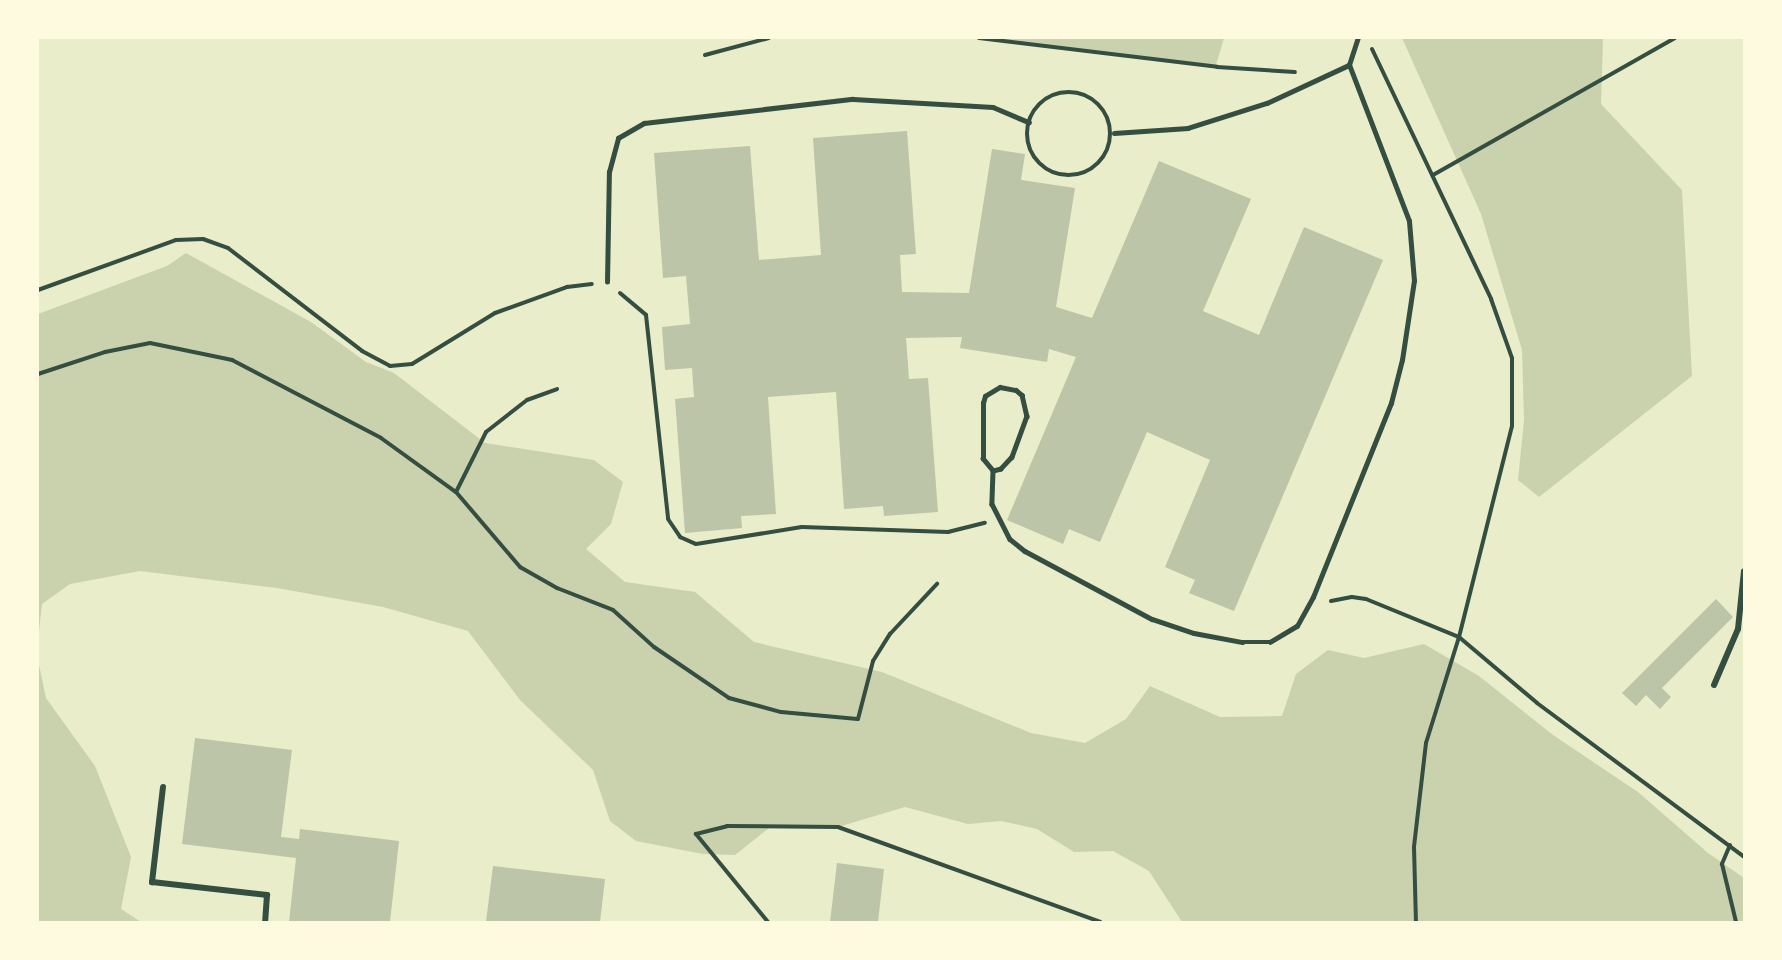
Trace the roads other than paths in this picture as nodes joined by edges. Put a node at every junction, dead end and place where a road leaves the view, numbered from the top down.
1 (1358, 38) edge
2 (1348, 65) junction
3 (1029, 122) junction
4 (1114, 133) junction
5 (607, 282) road end
6 (993, 471) junction
7 (1744, 571) edge
8 (1714, 685) dead end
9 (163, 787) dead end
10 (265, 922) edge

1 - 2 lane
2 - 4 lane
2 - 6 lane
3 - 4 lane
3 - 4 lane
3 - 5 lane
6 - 6 lane
7 - 8 street
9 - 10 street

